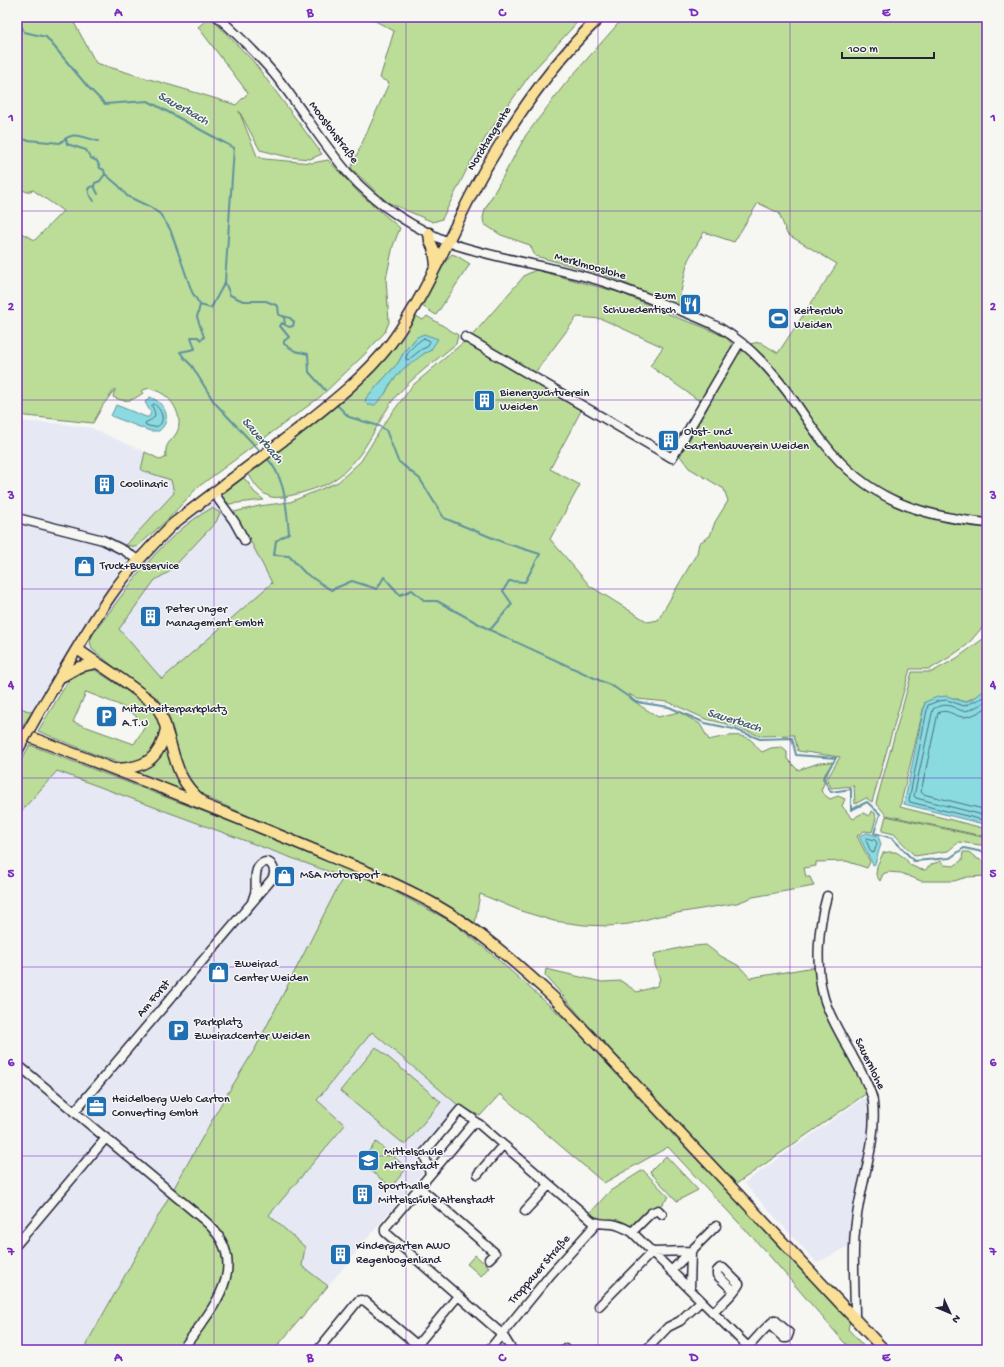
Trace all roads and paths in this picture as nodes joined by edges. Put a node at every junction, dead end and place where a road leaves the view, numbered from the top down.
1 (218, 17) edge
2 (600, 17) edge
3 (429, 233) junction
4 (448, 242) junction
5 (436, 265) junction
6 (465, 337) dead end
7 (740, 342) junction
8 (213, 492) junction
9 (17, 518) edge
10 (987, 523) edge
11 (245, 541) dead end
12 (139, 561) junction
13 (77, 649) junction
14 (96, 662) junction
15 (60, 678) junction
16 (166, 729) junction
17 (17, 732) edge
18 (17, 751) edge
19 (114, 769) junction
20 (210, 807) junction
21 (827, 896) dead end
22 (252, 902) dead end
23 (17, 1064) edge
24 (74, 1112) junction
25 (475, 1122) junction
26 (106, 1138) junction
27 (503, 1145) junction
28 (430, 1174) junction
29 (478, 1174) dead end
30 (549, 1185) junction
31 (419, 1187) junction
32 (525, 1211) dead end
33 (662, 1214) dead end
34 (597, 1223) junction
35 (716, 1226) dead end
36 (632, 1232) junction
37 (17, 1244) edge
38 (652, 1252) junction
39 (691, 1252) junction
40 (490, 1259) dead end
41 (671, 1271) junction
42 (690, 1289) junction
43 (734, 1291) dead end
44 (458, 1296) junction
45 (701, 1301) junction
46 (599, 1306) dead end
47 (713, 1313) junction
48 (855, 1318) junction
49 (770, 1325) dead end
50 (502, 1334) junction
51 (415, 1347) edge
52 (749, 1349) edge
53 (182, 1350) edge
54 (318, 1350) edge
55 (489, 1350) edge
56 (512, 1350) edge
57 (646, 1350) edge
58 (884, 1350) edge

1 - 3 street, Mooslohstraße
2 - 4 main road, Nordtangente
3 - 4 street, Mooslohstraße
3 - 5 main road
4 - 5 main road, Nordtangente
4 - 7 street, Merklmooslohe
5 - 8 main road, Nordtangente
6 - 7 street
7 - 10 street, Merklmooslohe
8 - 11 street
8 - 12 main road
9 - 12 street
12 - 13 main road
13 - 14 main road
13 - 15 main road
14 - 15 main road
14 - 16 main road
15 - 18 main road, bridge
16 - 19 main road
16 - 20 main road
17 - 19 main road
19 - 20 main road
20 - 48 main road
21 - 48 street, Sauernlohe
22 - 24 street, Am Forst
23 - 24 street
24 - 26 street
25 - 27 street
25 - 28 street
25 - 28 street
26 - 37 street
26 - 53 street
27 - 29 street
27 - 30 street
28 - 31 street
30 - 32 street
30 - 34 street
31 - 40 street
31 - 44 street
33 - 36 street
34 - 36 street
34 - 50 street, Troppauer Straße
35 - 39 street
36 - 38 street
38 - 39 street
38 - 41 street
38 - 46 street
39 - 41 street
39 - 42 street
41 - 42 street
42 - 45 street
43 - 47 street
44 - 50 street
44 - 51 street
45 - 47 street
45 - 57 street
47 - 52 street
48 - 58 main road
49 - 52 street
50 - 55 street, Troppauer Straße
50 - 56 street
51 - 54 street

